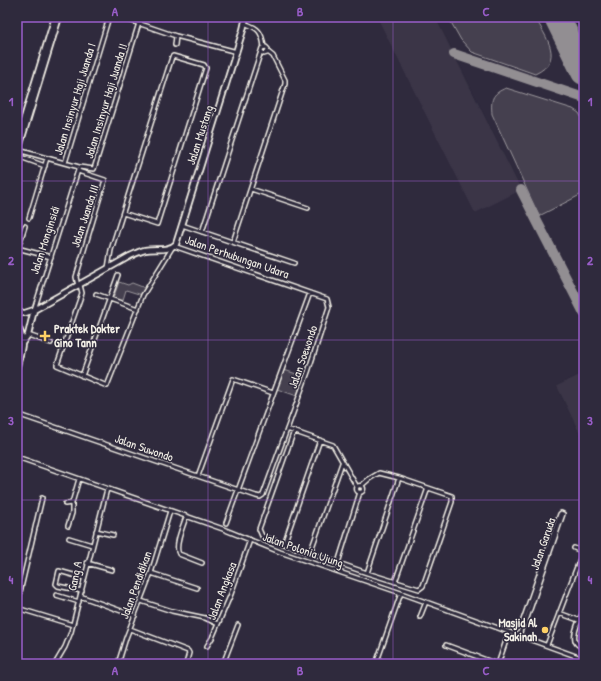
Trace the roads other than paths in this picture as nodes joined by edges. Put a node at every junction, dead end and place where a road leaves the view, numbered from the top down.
1 (55, 17) edge
2 (59, 17) edge
3 (110, 17) edge
4 (120, 17) edge
5 (247, 17) edge
6 (139, 23) junction
7 (245, 24) junction
8 (176, 36) junction
9 (176, 45) dead end
10 (264, 46) junction
11 (237, 52) junction
12 (262, 52) junction
13 (268, 52) junction
14 (17, 121) edge
15 (22, 126) junction
16 (17, 141) edge
17 (18, 152) edge
18 (23, 158) dead end
19 (48, 158) junction
20 (65, 163) junction
21 (45, 166) junction
22 (78, 169) junction
23 (251, 189) junction
24 (308, 208) dead end
25 (123, 212) junction
26 (29, 218) dead end
27 (182, 225) junction
28 (25, 226) dead end
29 (202, 232) junction
30 (233, 242) junction
31 (173, 247) junction
32 (18, 248) edge
33 (50, 257) junction
34 (294, 263) dead end
35 (108, 269) junction
36 (118, 275) dead end
37 (79, 285) junction
38 (310, 293) junction
39 (96, 294) dead end
40 (109, 299) junction
41 (327, 299) joint
42 (138, 309) junction
43 (34, 310) junction
44 (17, 313) edge
45 (17, 325) edge
46 (28, 335) junction
47 (23, 342) junction
48 (51, 343) dead end
49 (17, 366) edge
50 (82, 376) junction
51 (273, 393) junction
52 (17, 414) edge
53 (287, 429) junction
54 (294, 431) junction
55 (320, 440) junction
56 (17, 457) edge
57 (342, 463) junction
58 (198, 476) junction
59 (400, 478) junction
60 (79, 479) junction
61 (361, 486) junction
62 (357, 487) junction
63 (428, 488) junction
64 (107, 489) junction
65 (239, 490) junction
66 (360, 492) junction
67 (264, 493) joint
68 (42, 498) dead end
69 (72, 503) junction
70 (65, 504) dead end
71 (170, 511) junction
72 (186, 517) junction
73 (226, 523) dead end
74 (68, 526) dead end
75 (96, 530) junction
76 (113, 535) dead end
77 (69, 538) dead end
78 (250, 540) junction
79 (552, 541) junction
80 (284, 544) junction
81 (92, 546) junction
82 (574, 548) dead end
83 (583, 551) edge
84 (310, 553) junction
85 (87, 563) junction
86 (338, 563) junction
87 (202, 564) dead end
88 (112, 570) dead end
89 (151, 573) junction
90 (367, 573) junction
91 (84, 578) junction
92 (395, 582) junction
93 (196, 588) dead end
94 (82, 591) junction
95 (401, 593) junction
96 (56, 595) dead end
97 (80, 596) junction
98 (141, 601) junction
99 (79, 602) junction
100 (426, 602) junction
101 (17, 607) edge
102 (584, 610) edge
103 (559, 613) junction
104 (135, 616) junction
105 (420, 617) dead end
106 (580, 620) junction
107 (584, 622) edge
108 (218, 624) junction
109 (73, 625) junction
110 (238, 625) dead end
111 (130, 629) junction
112 (509, 632) junction
113 (519, 635) junction
114 (446, 645) dead end
115 (547, 645) junction
116 (207, 646) dead end
117 (582, 647) edge
118 (577, 656) junction
119 (17, 659) edge
120 (584, 659) edge
121 (30, 664) edge
122 (55, 664) edge
123 (118, 664) edge
124 (186, 664) edge
125 (223, 664) edge
126 (376, 664) edge
127 (498, 664) edge

1 - 15 main road
2 - 17 main road
3 - 20 street, Jalan Insinyur Haji Juanda I
4 - 6 street
5 - 7 main road, Jalan Mustang
6 - 8 street
6 - 22 street, Jalan Insinyur Haji Juanda II
7 - 10 street
7 - 11 main road, Jalan Mustang
8 - 9 street
8 - 11 street
10 - 12 street
10 - 13 street
11 - 27 main road, Jalan Mustang
12 - 13 street
12 - 29 street
13 - 23 street
14 - 15 street
15 - 16 main road
17 - 19 street
18 - 21 street
19 - 20 street
19 - 21 street
20 - 22 street
21 - 26 street
22 - 33 street, Jalan Monginsidi
22 - 37 street, Jalan Juanda III
23 - 24 street
23 - 30 street
25 - 25 street
25 - 35 street
27 - 29 street
27 - 31 main road, Jalan Mustang
28 - 32 street
29 - 30 street
30 - 34 street
31 - 35 main road, Jalan Perhubungan Udara
31 - 38 street, Jalan Perhubungan Udara
31 - 42 street
32 - 33 street
33 - 43 street, Jalan Monginsidi
35 - 37 main road, Jalan Perhubungan Udara
36 - 40 street
37 - 43 main road, Jalan Perhubungan Udara
37 - 50 street
38 - 41 street, Jalan Perhubungan Udara
38 - 51 street
39 - 40 street
40 - 42 street
40 - 50 street
41 - 53 street, Jalan Soewondo
42 - 50 street
43 - 44 main road, Jalan Perhubungan Udara
43 - 46 main road, Jalan Monginsidi
45 - 47 main road
46 - 47 main road, Jalan Monginsidi
46 - 48 street
47 - 49 main road, Jalan Monginsidi
51 - 58 street
51 - 65 street
52 - 58 street, Jalan Suwondo
53 - 54 street
53 - 67 street, Jalan Soewondo
54 - 55 street
54 - 80 street
55 - 57 street
55 - 80 street
56 - 60 street, Jalan Polonia Ujung
57 - 62 street
57 - 84 street
58 - 65 street, Jalan Suwondo
59 - 61 street
59 - 63 street
59 - 90 street
60 - 64 street, Jalan Polonia Ujung
60 - 69 street
61 - 62 street
61 - 66 street
62 - 66 street
63 - 92 street
63 - 92 street
64 - 71 street, Jalan Polonia Ujung
64 - 75 street, Gang A
65 - 67 street, Jalan Suwondo
65 - 73 street
66 - 86 street
68 - 101 street
69 - 70 street
69 - 74 street
71 - 72 street, Jalan Polonia Ujung
71 - 89 street, Jalan Pendidikan
72 - 78 street, Jalan Polonia Ujung
72 - 87 street
75 - 76 street
75 - 81 street, Gang A
77 - 81 street
78 - 95 street, Jalan Polonia Ujung
78 - 108 street, Jalan Angkasa
79 - 79 street, Jalan Garuda
79 - 113 street, Jalan Garuda
80 - 84 street
81 - 85 street, Gang A
82 - 83 street
83 - 103 street
84 - 86 street
85 - 88 street
85 - 91 street, Gang A
86 - 90 street
89 - 93 street
89 - 98 street, Jalan Pendidikan
90 - 92 street
91 - 94 street, Gang A
91 - 94 street
94 - 97 street, Gang A
95 - 100 street, Jalan Polonia Ujung
95 - 126 street
96 - 99 street
97 - 99 street, Gang A
97 - 104 street
98 - 104 street, Jalan Pendidikan
98 - 108 street
99 - 109 street, Gang A
100 - 105 street
100 - 112 street, Jalan Polonia Ujung
101 - 109 street
102 - 106 street
103 - 106 street
103 - 115 street
104 - 111 street, Jalan Pendidikan
106 - 107 street
106 - 117 street
108 - 116 street, Jalan Angkasa
109 - 122 street, Gang A
110 - 125 street
111 - 123 street, Jalan Pendidikan
111 - 124 street
112 - 113 street, Jalan Polonia Ujung
112 - 127 street
113 - 115 street, Jalan Polonia Ujung
114 - 127 street
115 - 118 street, Jalan Polonia Ujung
117 - 118 street
118 - 120 street, Jalan Polonia Ujung
119 - 121 street

